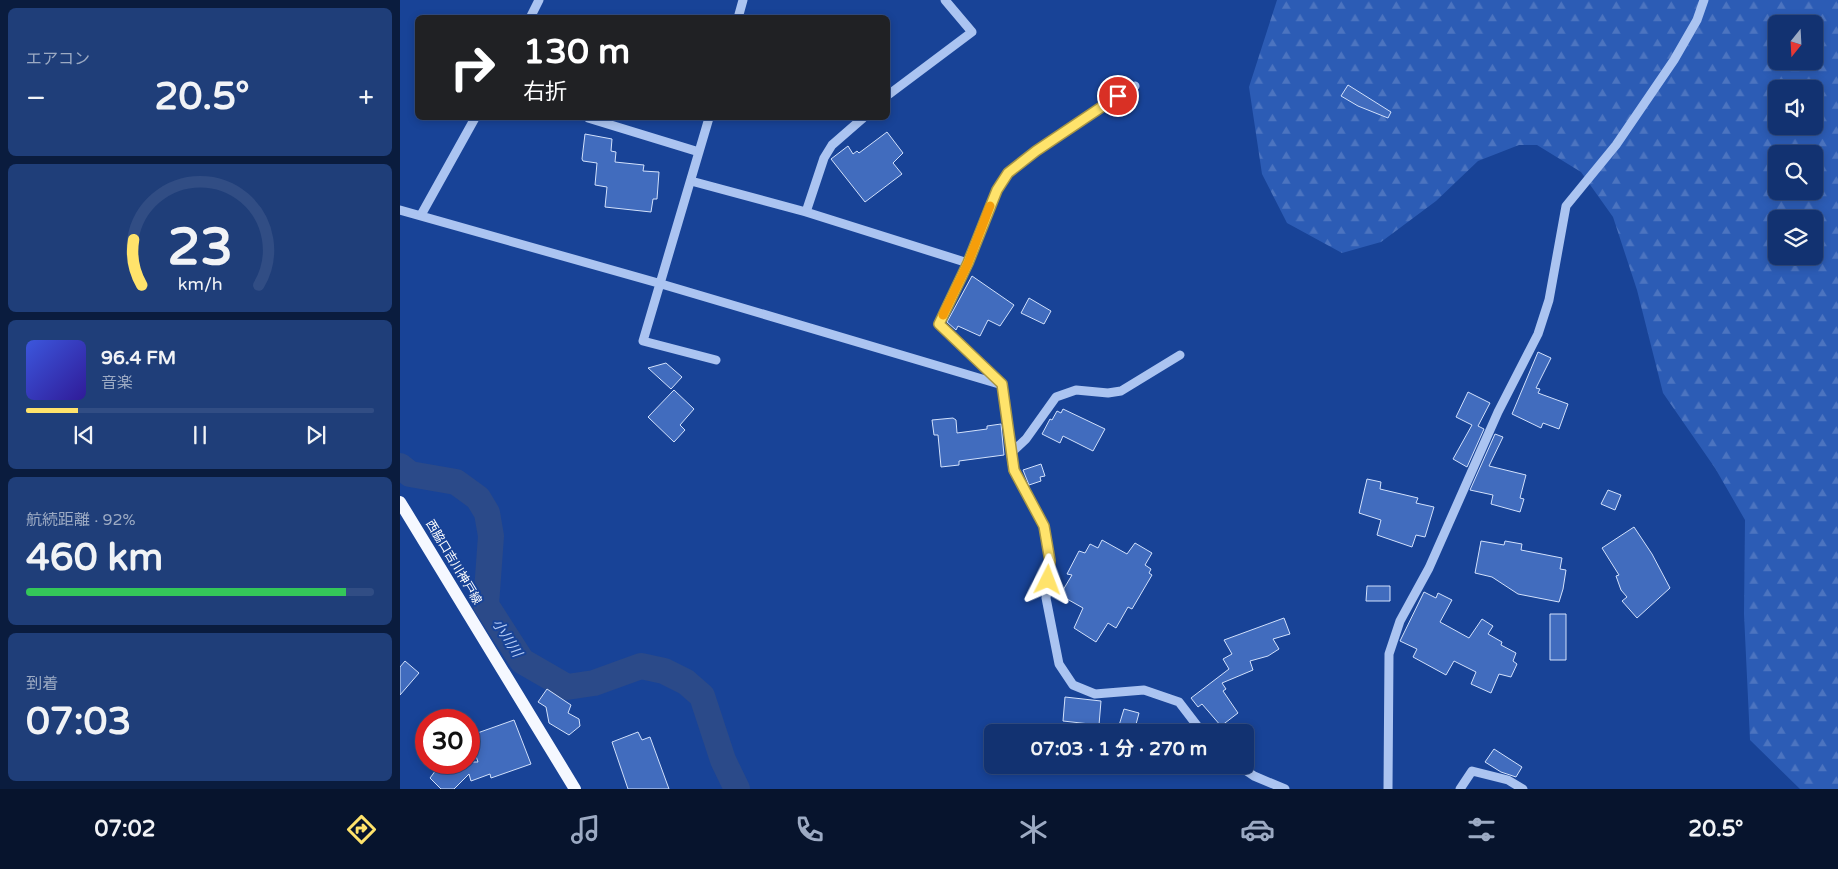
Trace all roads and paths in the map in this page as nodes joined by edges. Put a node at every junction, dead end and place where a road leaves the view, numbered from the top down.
1 (539, 0) edge
2 (743, 0) edge
3 (945, 0) edge
4 (1704, 0) edge
5 (532, 15) edge
6 (739, 15) edge
7 (1135, 86) dead end
8 (890, 94) edge
9 (474, 120) edge
10 (595, 120) edge
11 (708, 120) edge
12 (861, 120) edge
13 (699, 152) junction
14 (691, 181) junction
15 (400, 210) edge
16 (806, 212) junction
17 (421, 215) junction
18 (968, 263) junction
19 (658, 283) junction
20 (1180, 355) dead end
21 (716, 360) dead end
22 (1002, 384) junction
23 (1011, 453) junction
24 (400, 502) edge
25 (1196, 724) edge
26 (1251, 774) edge
27 (570, 786) edge
28 (1285, 789) edge
29 (1388, 789) edge
30 (1460, 789) edge
31 (1523, 789) edge

1 - 5 street
2 - 6 street
3 - 8 street
4 - 29 street
7 - 18 street
9 - 17 street
10 - 13 street
11 - 13 street
12 - 16 street
13 - 14 street
14 - 16 street
14 - 19 street
15 - 17 street
16 - 18 street
17 - 19 street
18 - 22 street
19 - 21 street
19 - 22 street
20 - 23 street
22 - 23 street
23 - 25 street
24 - 27 main road, 西脇口吉川神戸線
26 - 28 street
30 - 31 street

